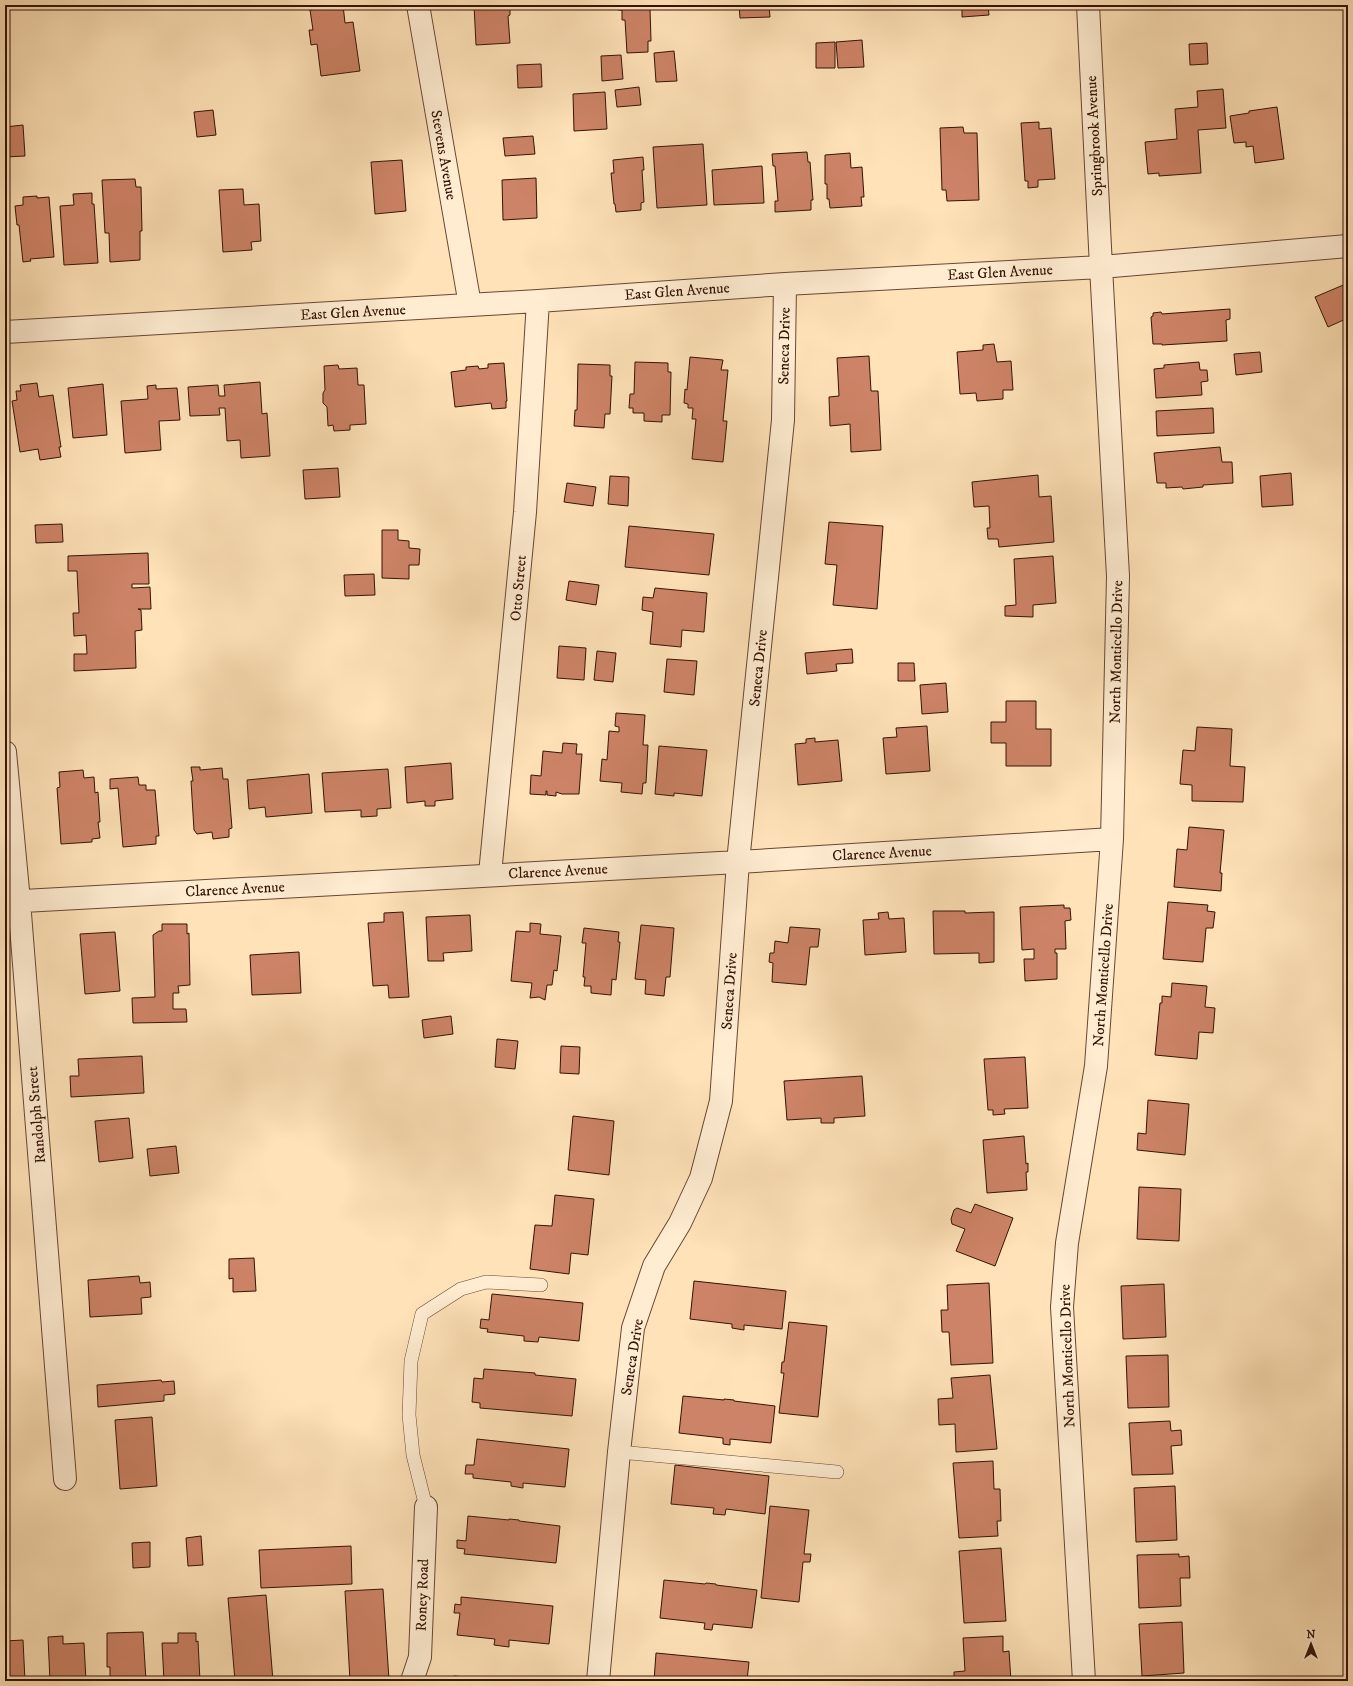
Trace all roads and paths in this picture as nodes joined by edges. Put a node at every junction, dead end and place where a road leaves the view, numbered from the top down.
1 (418, 5) edge
2 (1088, 5) edge
3 (1348, 246) edge
4 (1101, 267) junction
5 (785, 284) junction
6 (538, 301) junction
7 (470, 305) junction
8 (5, 332) edge
9 (5, 752) edge
10 (1112, 839) junction
11 (738, 862) junction
12 (490, 874) junction
13 (12, 901) edge
14 (541, 1285) dead end
15 (619, 1452) junction
16 (837, 1472) dead end
17 (65, 1479) dead end
18 (426, 1508) joint
19 (412, 1681) edge
20 (598, 1681) edge
21 (1084, 1681) edge

1 - 7 street, Stevens Avenue
2 - 4 street, Springbrook Avenue
3 - 4 street, East Glen Avenue
4 - 5 street, East Glen Avenue
4 - 10 street, North Monticello Drive
5 - 6 street, East Glen Avenue
5 - 11 street, Seneca Drive
6 - 7 street, East Glen Avenue
6 - 12 street, Otto Street
7 - 8 street, East Glen Avenue
9 - 13 street, Randolph Street
10 - 11 street, Clarence Avenue
10 - 21 street, North Monticello Drive
11 - 12 street, Clarence Avenue
11 - 15 street, Seneca Drive
12 - 13 street, Clarence Avenue
13 - 17 street, Randolph Street
14 - 18 lane
15 - 16 lane
15 - 20 street, Seneca Drive
18 - 19 street, Roney Road

